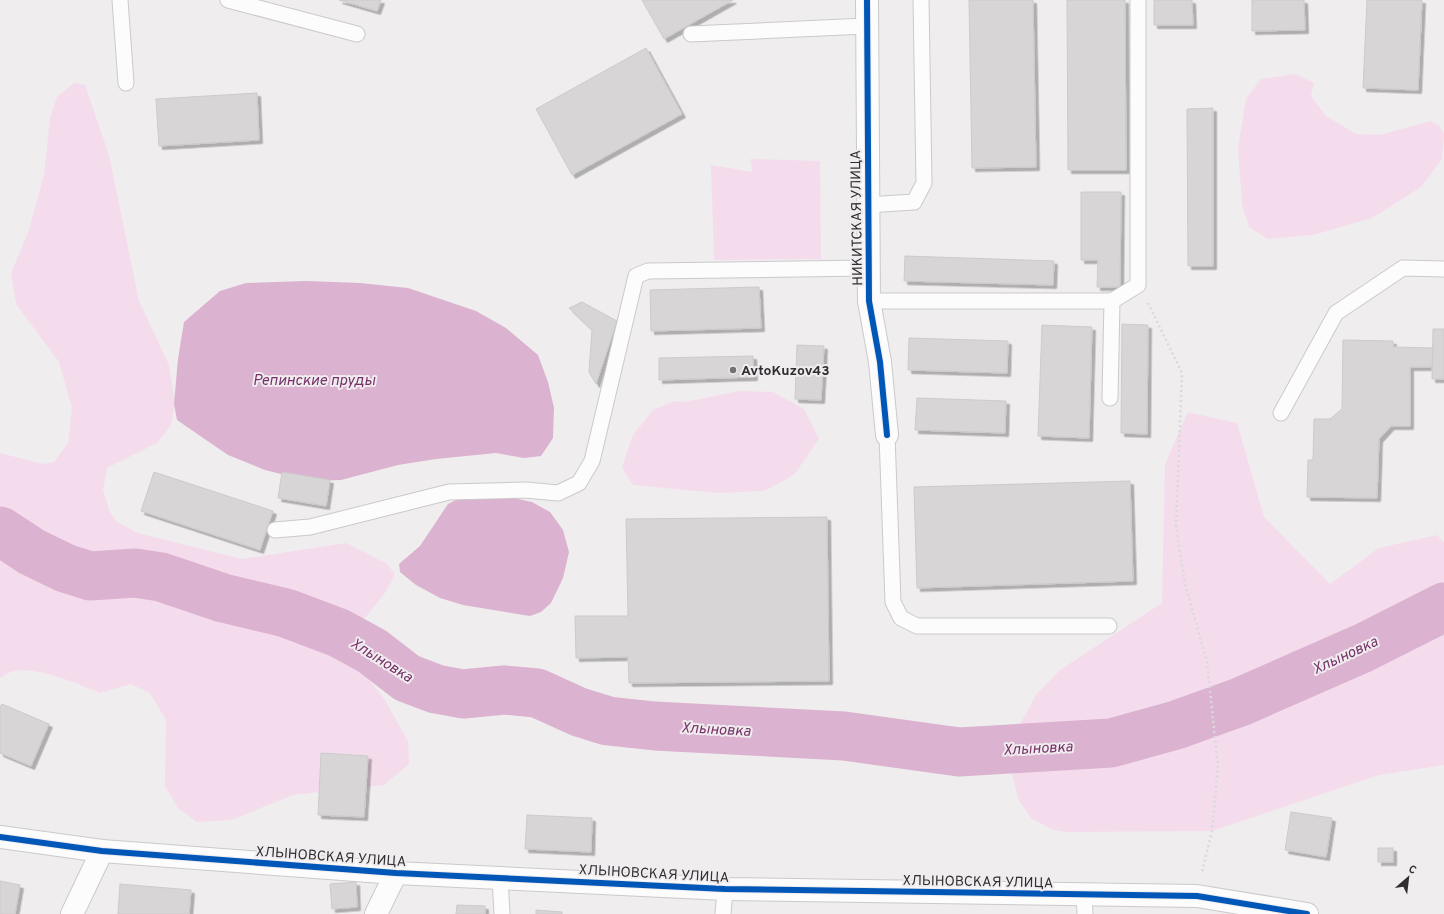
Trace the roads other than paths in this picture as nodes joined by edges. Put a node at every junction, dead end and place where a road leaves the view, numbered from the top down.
1 (120, 0) edge
2 (228, 0) edge
3 (867, 0) edge
4 (921, 0) edge
5 (1138, 0) edge
6 (866, 26) junction
7 (357, 34) dead end
8 (691, 34) dead end
9 (126, 83) dead end
10 (867, 206) junction
11 (868, 268) junction
12 (1444, 269) edge
13 (869, 301) junction
14 (1112, 301) junction
15 (1110, 398) dead end
16 (1281, 413) dead end
17 (887, 434) joint
18 (275, 530) dead end
19 (1109, 626) dead end
20 (0, 837) edge
21 (102, 851) junction
22 (396, 873) junction
23 (500, 878) junction
24 (725, 889) junction
25 (1084, 905) edge
26 (1267, 910) edge
27 (72, 914) edge
28 (376, 914) edge
29 (502, 914) edge
30 (723, 914) edge
31 (1307, 914) edge

1 - 9 lane
2 - 7 lane
3 - 6 street, НИКИТСКАЯ УЛИЦА
4 - 10 lane
5 - 14 lane
6 - 8 lane
6 - 10 street, НИКИТСКАЯ УЛИЦА
10 - 11 street, НИКИТСКАЯ УЛИЦА
11 - 13 street, НИКИТСКАЯ УЛИЦА
11 - 18 lane
12 - 16 lane
13 - 14 lane
13 - 17 street, НИКИТСКАЯ УЛИЦА
14 - 15 lane
17 - 19 lane
20 - 21 street, ХЛЫНОВСКАЯ УЛИЦА
21 - 22 street, ХЛЫНОВСКАЯ УЛИЦА
21 - 27 street
22 - 23 street, ХЛЫНОВСКАЯ УЛИЦА
22 - 28 street
23 - 24 street, ХЛЫНОВСКАЯ УЛИЦА
23 - 29 lane
24 - 25 street, ХЛЫНОВСКАЯ УЛИЦА
24 - 30 lane
25 - 26 street, ХЛЫНОВСКАЯ УЛИЦА
26 - 31 street, ХЛЫНОВСКАЯ УЛИЦА

